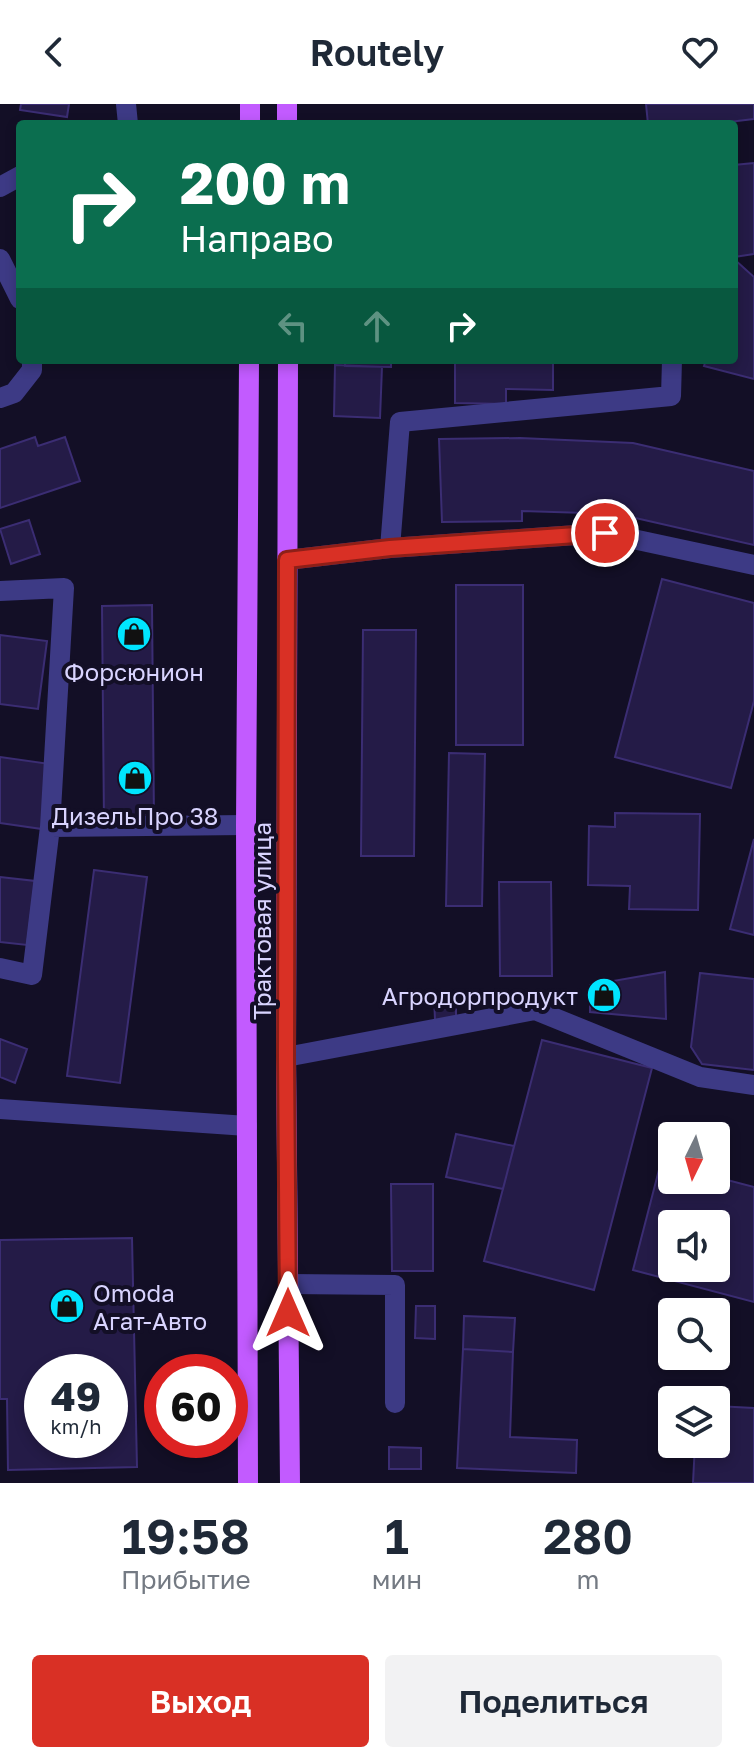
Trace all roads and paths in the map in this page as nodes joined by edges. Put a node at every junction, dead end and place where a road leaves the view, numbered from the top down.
1 (0, 259) edge
2 (16, 291) edge
3 (32, 364) edge
4 (249, 364) edge
5 (288, 364) edge
6 (672, 364) edge
7 (0, 398) edge
8 (390, 548) junction
9 (287, 560) junction
10 (754, 565) edge
11 (0, 591) edge
12 (246, 825) junction
13 (50, 827) junction
14 (0, 968) edge
15 (286, 1057) junction
16 (754, 1085) edge
17 (0, 1109) edge
18 (247, 1126) junction
19 (288, 1284) junction
20 (395, 1403) dead end
21 (248, 1483) edge
22 (290, 1483) edge

1 - 2 lane
3 - 7 lane
4 - 12 main road, Трактовая улица
5 - 9 main road, Трактовая улица
6 - 8 lane
8 - 9 lane
8 - 10 lane
9 - 15 main road, Трактовая улица
11 - 13 lane
12 - 13 lane
12 - 18 main road, Трактовая улица
13 - 14 lane
15 - 16 lane
15 - 19 main road, Трактовая улица
17 - 18 lane
18 - 21 main road, Трактовая улица
19 - 20 lane
19 - 22 main road, Трактовая улица

